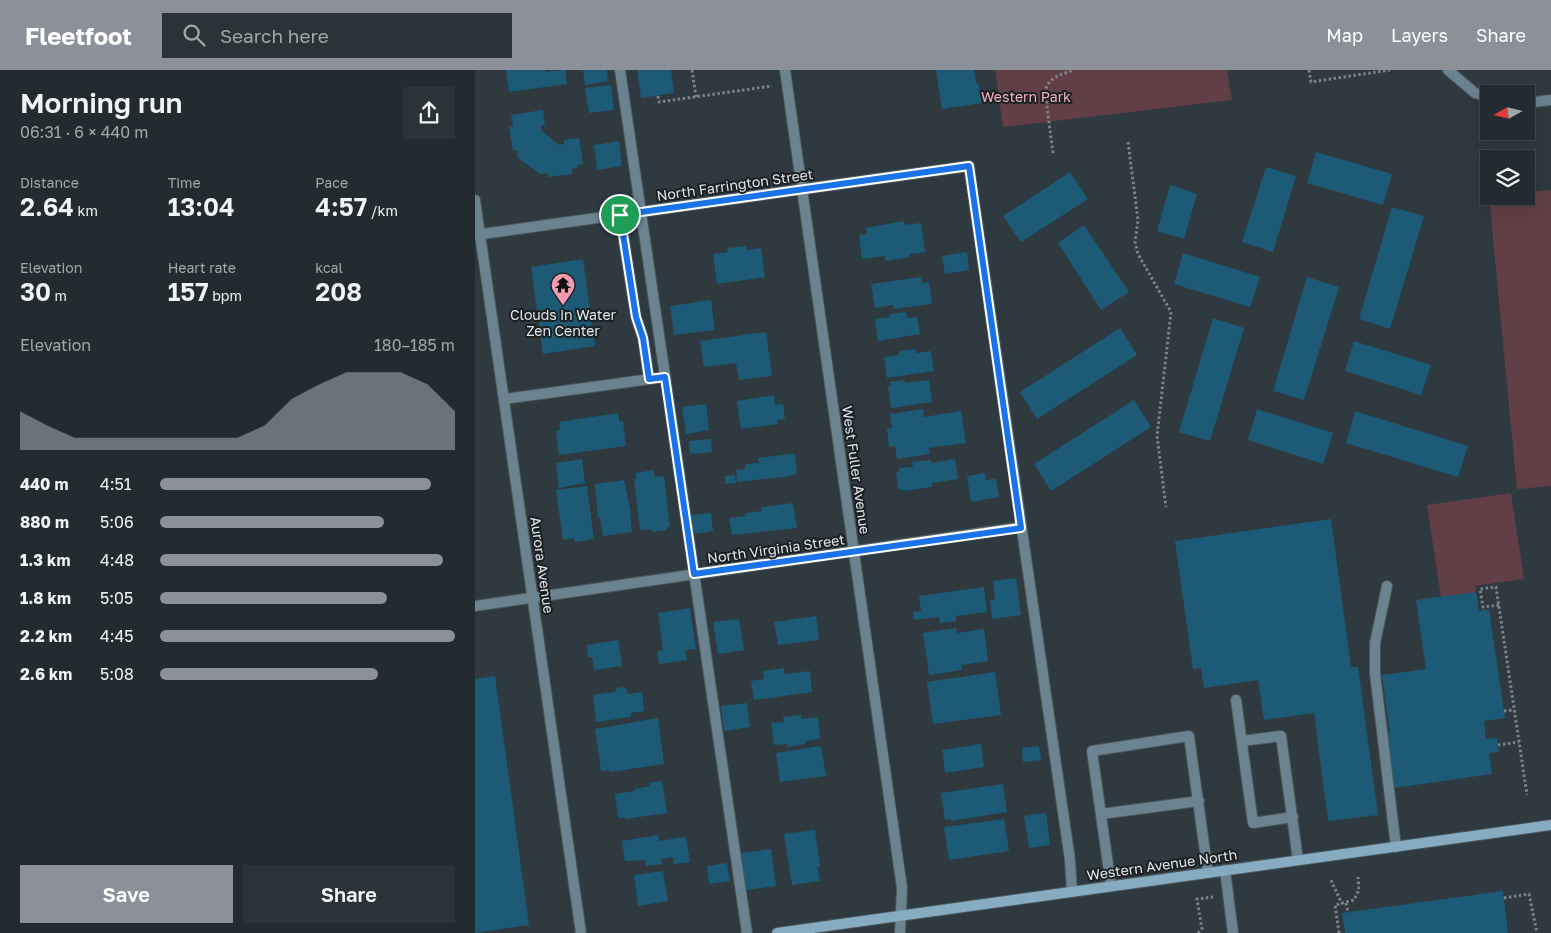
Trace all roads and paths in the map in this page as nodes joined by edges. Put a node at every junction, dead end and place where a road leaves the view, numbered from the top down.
1 (620, 70) edge
2 (692, 70) edge
3 (785, 70) edge
4 (1073, 70) edge
5 (1309, 70) edge
6 (1390, 70) edge
7 (1448, 70) edge
8 (787, 83) junction
9 (1480, 95) edge
10 (658, 96) dead end
11 (696, 97) junction
12 (1551, 100) edge
13 (1535, 101) edge
14 (1128, 142) dead end
15 (1053, 153) dead end
16 (802, 189) junction
17 (475, 200) edge
18 (641, 212) junction
19 (620, 215) junction
20 (477, 235) edge
21 (665, 377) junction
22 (649, 379) junction
23 (504, 399) junction
24 (1167, 507) dead end
25 (1021, 528) junction
26 (854, 552) junction
27 (694, 574) junction
28 (1387, 586) dead end
29 (533, 597) junction
30 (1499, 605) junction
31 (475, 606) edge
32 (1236, 700) dead end
33 (1514, 710) junction
34 (1504, 711) dead end
35 (1242, 741) junction
36 (1519, 742) junction
37 (1498, 745) dead end
38 (1527, 795) dead end
39 (1199, 801) junction
40 (1101, 814) junction
41 (1293, 817) junction
42 (1551, 825) edge
43 (1396, 847) junction
44 (1299, 860) junction
45 (1225, 870) junction
46 (1208, 873) junction
47 (1358, 877) dead end
48 (1331, 880) dead end
49 (1111, 886) junction
50 (1072, 892) junction
51 (1503, 898) dead end
52 (1197, 899) dead end
53 (1344, 903) junction
54 (1347, 912) dead end
55 (901, 916) junction
56 (581, 933) edge
57 (747, 933) edge
58 (777, 933) edge
59 (900, 933) edge
60 (1198, 933) edge
61 (1233, 933) edge
62 (1339, 933) edge
63 (1537, 933) edge

1 - 18 street
2 - 11 path
3 - 8 street, West Fuller Avenue
4 - 15 path
5 - 6 path
7 - 9 street
8 - 11 path
8 - 16 street, West Fuller Avenue
10 - 11 path
12 - 13 street
14 - 24 path
16 - 18 street, North Farrington Street
16 - 25 street, North Farrington Street
16 - 26 street, West Fuller Avenue
17 - 20 street, Aurora Avenue
18 - 19 street, North Farrington Street
18 - 21 street
19 - 20 street, North Farrington Street
19 - 22 street
20 - 23 street, Aurora Avenue
21 - 22 street
21 - 27 street
22 - 23 street
23 - 29 street, Aurora Avenue
25 - 26 street, North Virginia Street
25 - 50 street
26 - 27 street, North Virginia Street
26 - 55 street, West Fuller Avenue
27 - 29 street, North Virginia Street
27 - 57 street
28 - 43 street
29 - 31 street, North Virginia Street
29 - 56 street, Aurora Avenue
30 - 30 path
30 - 33 path
32 - 35 street
33 - 34 path
33 - 36 path
35 - 41 street
35 - 41 street
36 - 37 path
36 - 38 path
39 - 40 street
39 - 40 street
39 - 46 street
40 - 49 street
41 - 44 street
42 - 43 street, Western Avenue North
43 - 44 street, Western Avenue North
44 - 45 street, Western Avenue North
45 - 46 street, Western Avenue North
45 - 61 street
46 - 49 street, Western Avenue North
47 - 53 path
48 - 53 path
49 - 50 street, Western Avenue North
50 - 55 street, Western Avenue North
51 - 63 path
52 - 60 path
53 - 54 path
53 - 62 path
55 - 58 street, Western Avenue North
55 - 59 street, West Fuller Avenue

